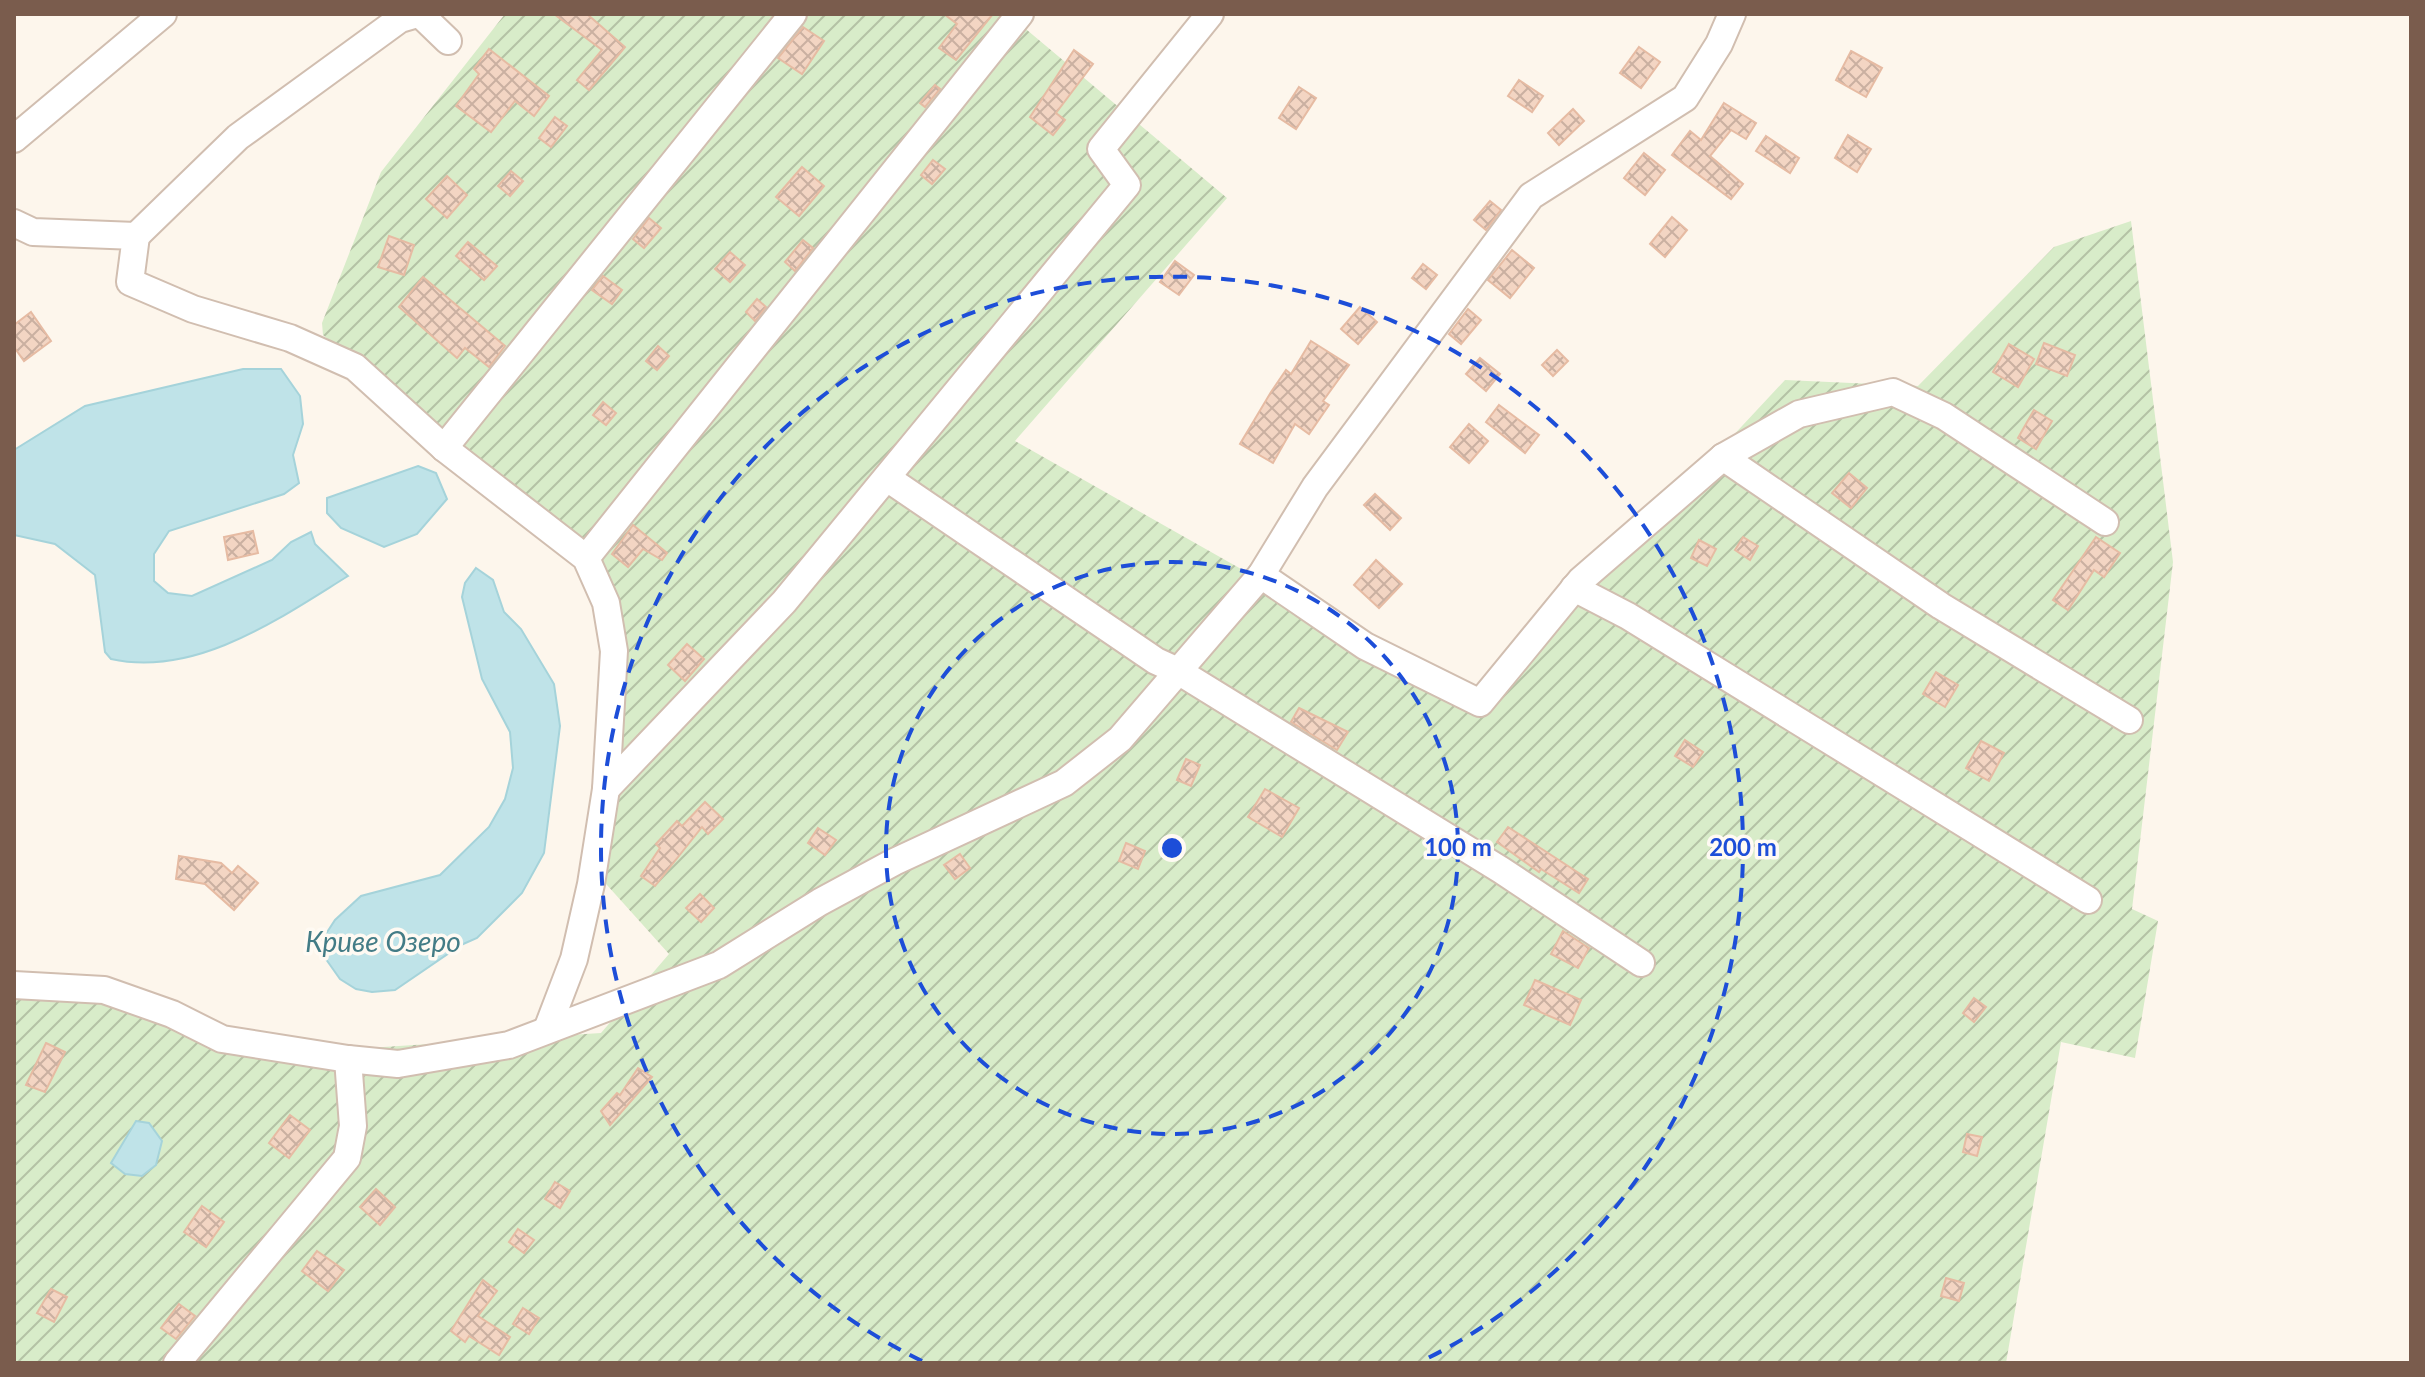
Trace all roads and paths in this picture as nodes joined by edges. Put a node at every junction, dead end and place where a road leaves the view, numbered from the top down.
1 (163, 14) edge
2 (419, 14) edge
3 (793, 14) edge
4 (1020, 14) edge
5 (1210, 14) edge
6 (1732, 14) edge
7 (448, 41) dead end
8 (14, 139) edge
9 (14, 223) edge
10 (136, 236) junction
11 (444, 448) junction
12 (1723, 457) junction
13 (887, 478) junction
14 (2105, 522) dead end
15 (586, 558) junction
16 (1261, 575) junction
17 (1574, 588) junction
18 (1178, 671) junction
19 (2129, 720) dead end
20 (606, 789) junction
21 (2088, 900) dead end
22 (1641, 963) dead end
23 (14, 985) edge
24 (548, 1027) junction
25 (348, 1059) junction
26 (177, 1363) edge

1 - 8 street
2 - 7 street
2 - 10 street
3 - 11 street
4 - 15 street
5 - 13 street
6 - 16 street
9 - 10 street
10 - 11 street
11 - 15 street
12 - 14 street
12 - 17 street
12 - 19 street
13 - 18 street
13 - 20 street
15 - 20 street
16 - 17 street
16 - 18 street
17 - 21 street
18 - 22 street
18 - 24 street
20 - 24 street
23 - 25 street
24 - 25 street
25 - 26 street

